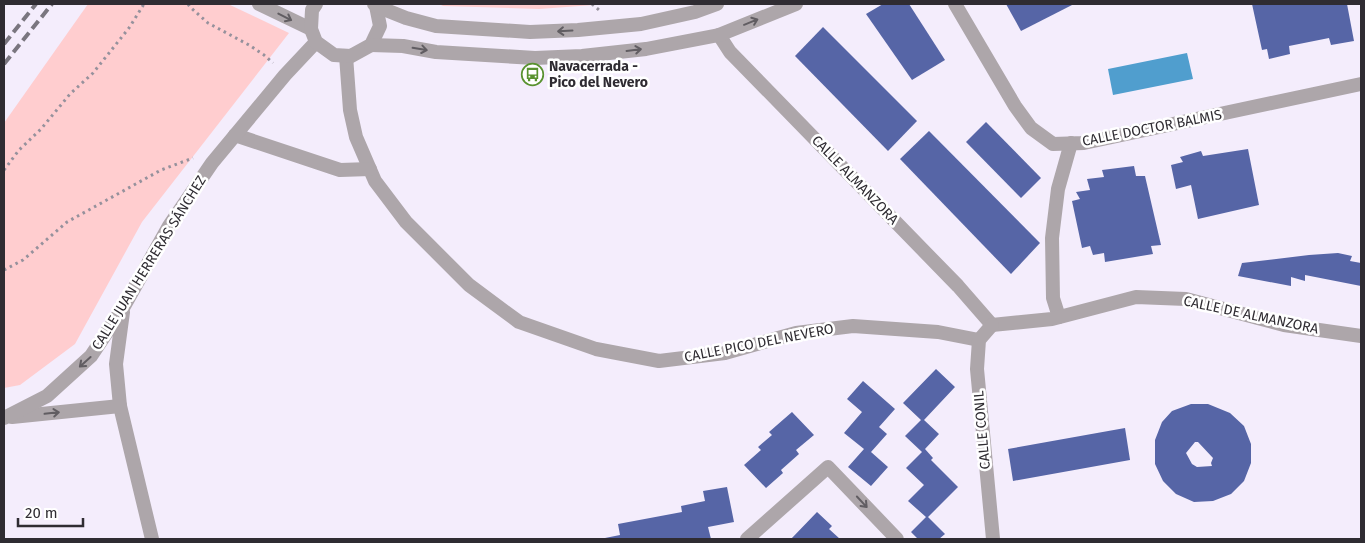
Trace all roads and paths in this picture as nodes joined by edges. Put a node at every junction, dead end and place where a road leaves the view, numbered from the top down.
1 (144, 4) edge
2 (188, 4) edge
3 (260, 4) edge
4 (316, 4) edge
5 (717, 4) edge
6 (796, 4) edge
7 (955, 4) edge
8 (375, 5) edge
9 (719, 35) junction
10 (314, 36) junction
11 (371, 45) junction
12 (346, 56) junction
13 (285, 75) junction
14 (1361, 84) edge
15 (235, 135) junction
16 (1071, 143) junction
17 (199, 156) dead end
18 (370, 169) junction
19 (4, 170) edge
20 (4, 270) edge
21 (123, 308) junction
22 (1059, 317) junction
23 (992, 325) junction
24 (1361, 336) edge
25 (979, 340) junction
26 (120, 406) junction
27 (4, 418) edge
28 (152, 539) edge
29 (747, 539) edge
30 (897, 539) edge
31 (993, 539) edge

1 - 19 path
2 - 13 path
3 -> 10 street
4 - 10 street
5 -> 8 street
9 -> 6 street
7 - 16 street, CALLE DOCTOR BALMIS
8 - 11 street
11 -> 9 street
9 - 23 street, CALLE ALMANZORA
10 - 12 street
10 - 13 street, CALLE JUAN HERRERAS SÁNCHEZ
11 - 12 street
12 - 18 street, CALLE PICO DEL NEVERO
13 - 15 street, CALLE JUAN HERRERAS SÁNCHEZ
14 - 16 street, CALLE DOCTOR BALMIS
15 - 18 street
15 - 21 street, CALLE JUAN HERRERAS SÁNCHEZ
16 - 22 street
17 - 20 path
18 - 25 street, CALLE PICO DEL NEVERO
21 - 26 street
21 -> 27 street, CALLE JUAN HERRERAS SÁNCHEZ
22 - 23 street, CALLE DE ALMANZORA
22 - 24 street, CALLE DE ALMANZORA
23 - 25 street
25 - 31 street, CALLE CONIL
27 -> 26 street, CALLE JUAN HERRERAS SÁNCHEZ
26 - 28 street
29 -> 30 street

